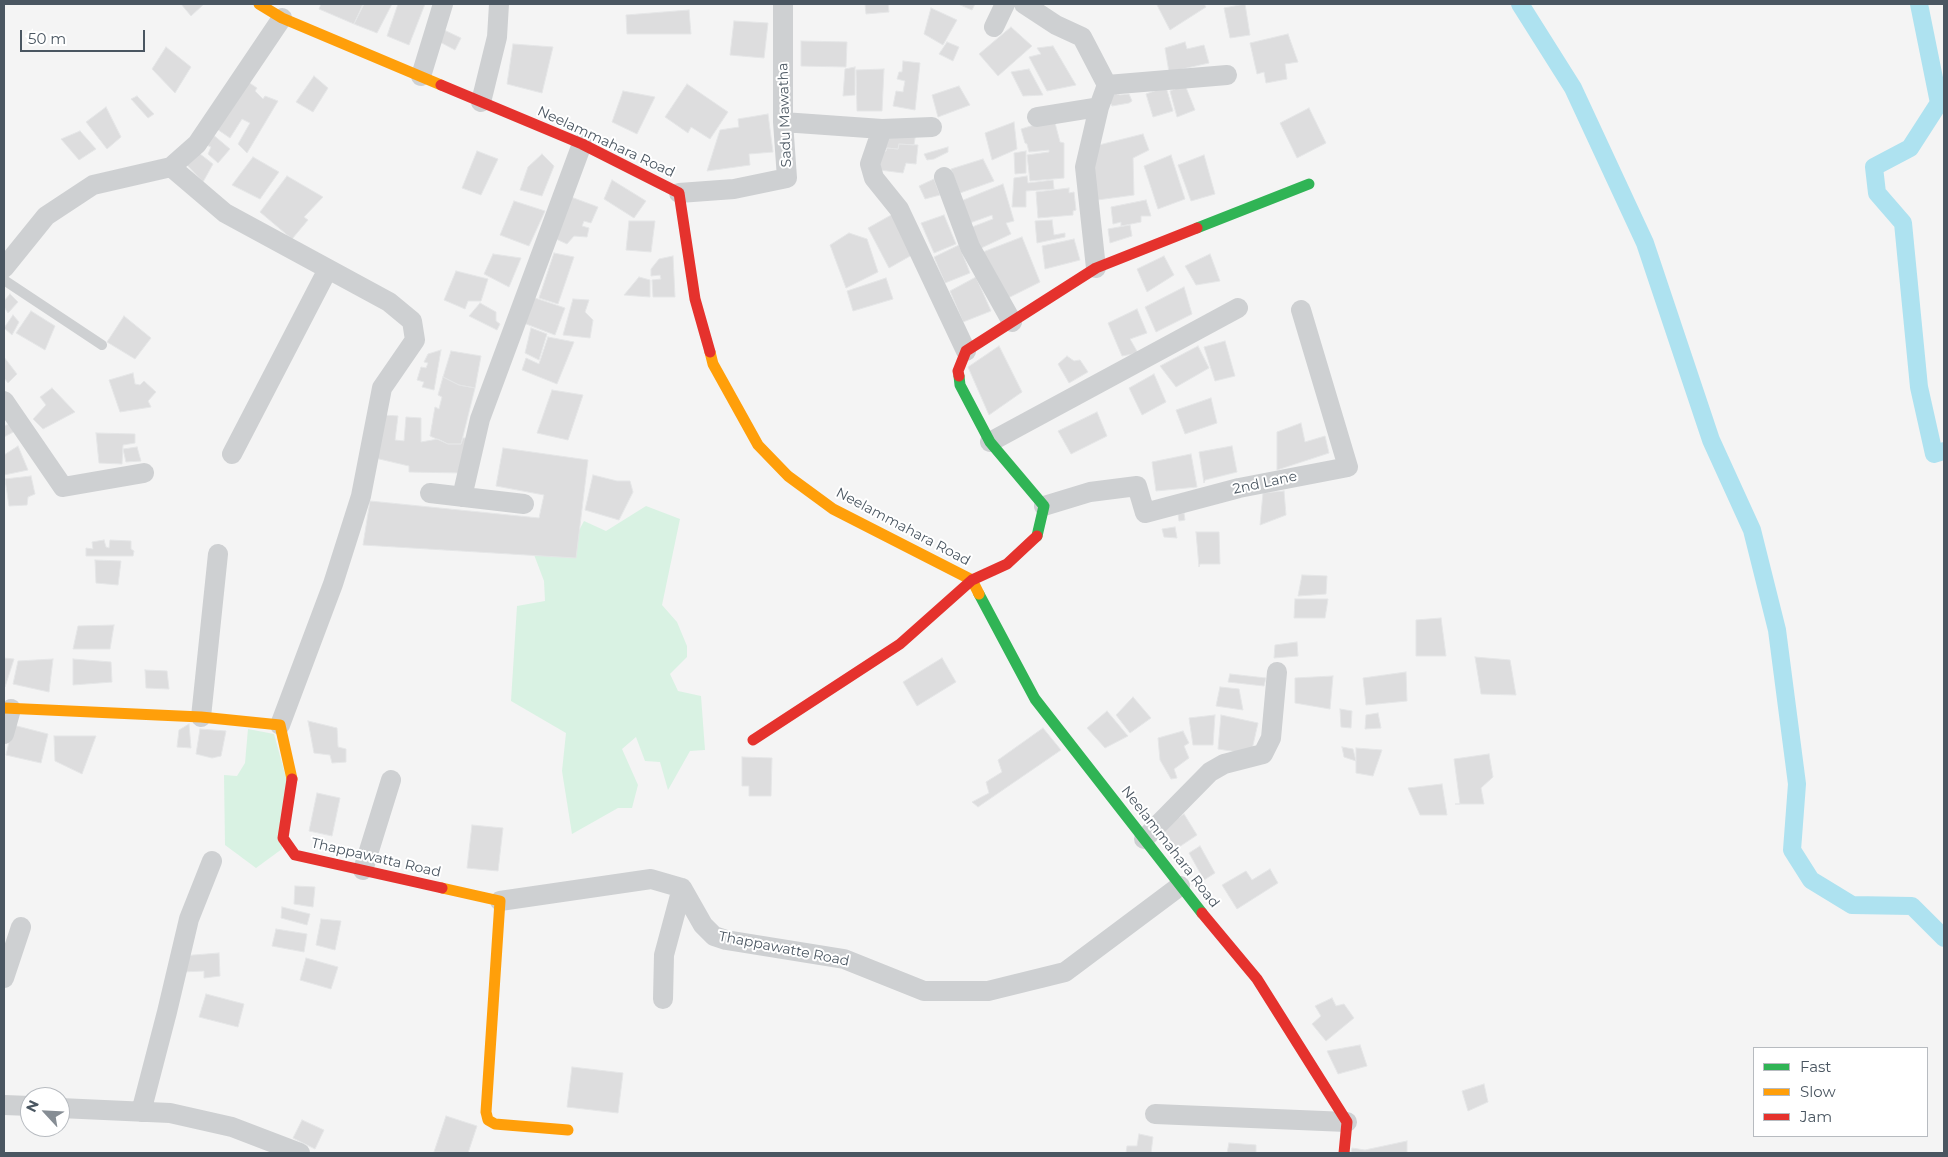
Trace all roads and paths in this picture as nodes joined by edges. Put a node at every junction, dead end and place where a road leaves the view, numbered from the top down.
1 (259, 4) edge
2 (443, 4) edge
3 (499, 4) edge
4 (783, 4) edge
5 (1004, 4) edge
6 (1024, 4) edge
7 (282, 18) junction
8 (994, 27) dead end
9 (1227, 75) dead end
10 (421, 76) junction
11 (1107, 85) junction
12 (480, 102) junction
13 (1099, 107) junction
14 (1036, 117) dead end
15 (783, 122) junction
16 (932, 127) dead end
17 (882, 129) junction
18 (582, 144) junction
19 (171, 167) junction
20 (944, 177) dead end
21 (1309, 184) dead end
22 (678, 193) junction
23 (4, 268) edge
24 (1096, 268) junction
25 (328, 269) junction
26 (4, 280) edge
27 (1238, 308) dead end
28 (1301, 310) dead end
29 (1012, 322) junction
30 (102, 345) dead end
31 (966, 350) junction
32 (4, 401) edge
33 (990, 442) junction
34 (232, 454) dead end
35 (144, 473) dead end
36 (430, 493) dead end
37 (462, 497) junction
38 (524, 504) dead end
39 (1044, 506) junction
40 (218, 554) dead end
41 (972, 580) junction
42 (1277, 672) dead end
43 (7, 708) edge
44 (201, 717) junction
45 (280, 725) junction
46 (4, 734) edge
47 (753, 740) dead end
48 (391, 780) dead end
49 (1144, 839) junction
50 (212, 861) dead end
51 (363, 870) junction
52 (1180, 886) junction
53 (682, 888) junction
54 (500, 901) junction
55 (21, 926) dead end
56 (4, 978) edge
57 (662, 999) dead end
58 (4, 1105) edge
59 (20, 1106) edge
60 (70, 1108) edge
61 (141, 1112) junction
62 (1155, 1114) dead end
63 (1347, 1122) junction
64 (568, 1130) dead end
65 (300, 1153) edge
66 (1344, 1153) edge

1 - 7 street, Neelammahara Road
2 - 10 street
3 - 12 street
4 - 15 street, Sadu Mawatha
5 - 8 street
6 - 11 street
7 - 10 street, Neelammahara Road
7 - 19 street
9 - 11 street
10 - 12 street, Neelammahara Road
11 - 13 street
12 - 18 street, Neelammahara Road
13 - 14 street
13 - 24 street
15 - 17 street
15 - 22 street, Sadu Mawatha
16 - 17 street
17 - 31 street
18 - 22 street, Neelammahara Road
18 - 37 street
19 - 23 street
19 - 25 street
20 - 29 street
21 - 24 street
22 - 41 street, Neelammahara Road
24 - 29 street
25 - 34 street
25 - 45 street
26 - 30 lane
27 - 33 street
28 - 39 street, 2nd Lane
29 - 31 street
31 - 33 street
32 - 35 street
33 - 39 street
36 - 37 street
37 - 38 street
39 - 41 street
40 - 44 street
41 - 47 street
41 - 49 street, Neelammahara Road
42 - 49 street
43 - 44 street
43 - 46 street
44 - 45 street
45 - 51 street, Thappawatta Road
48 - 51 street
49 - 52 street, Neelammahara Road
50 - 61 street
51 - 54 street, Thappawatta Road
52 - 53 street, Thappawatte Road
52 - 63 street, Neelammahara Road
53 - 54 street
53 - 57 street
54 - 64 street
55 - 56 street
58 - 59 street
60 - 61 street
61 - 65 street
62 - 63 street
63 - 66 street

